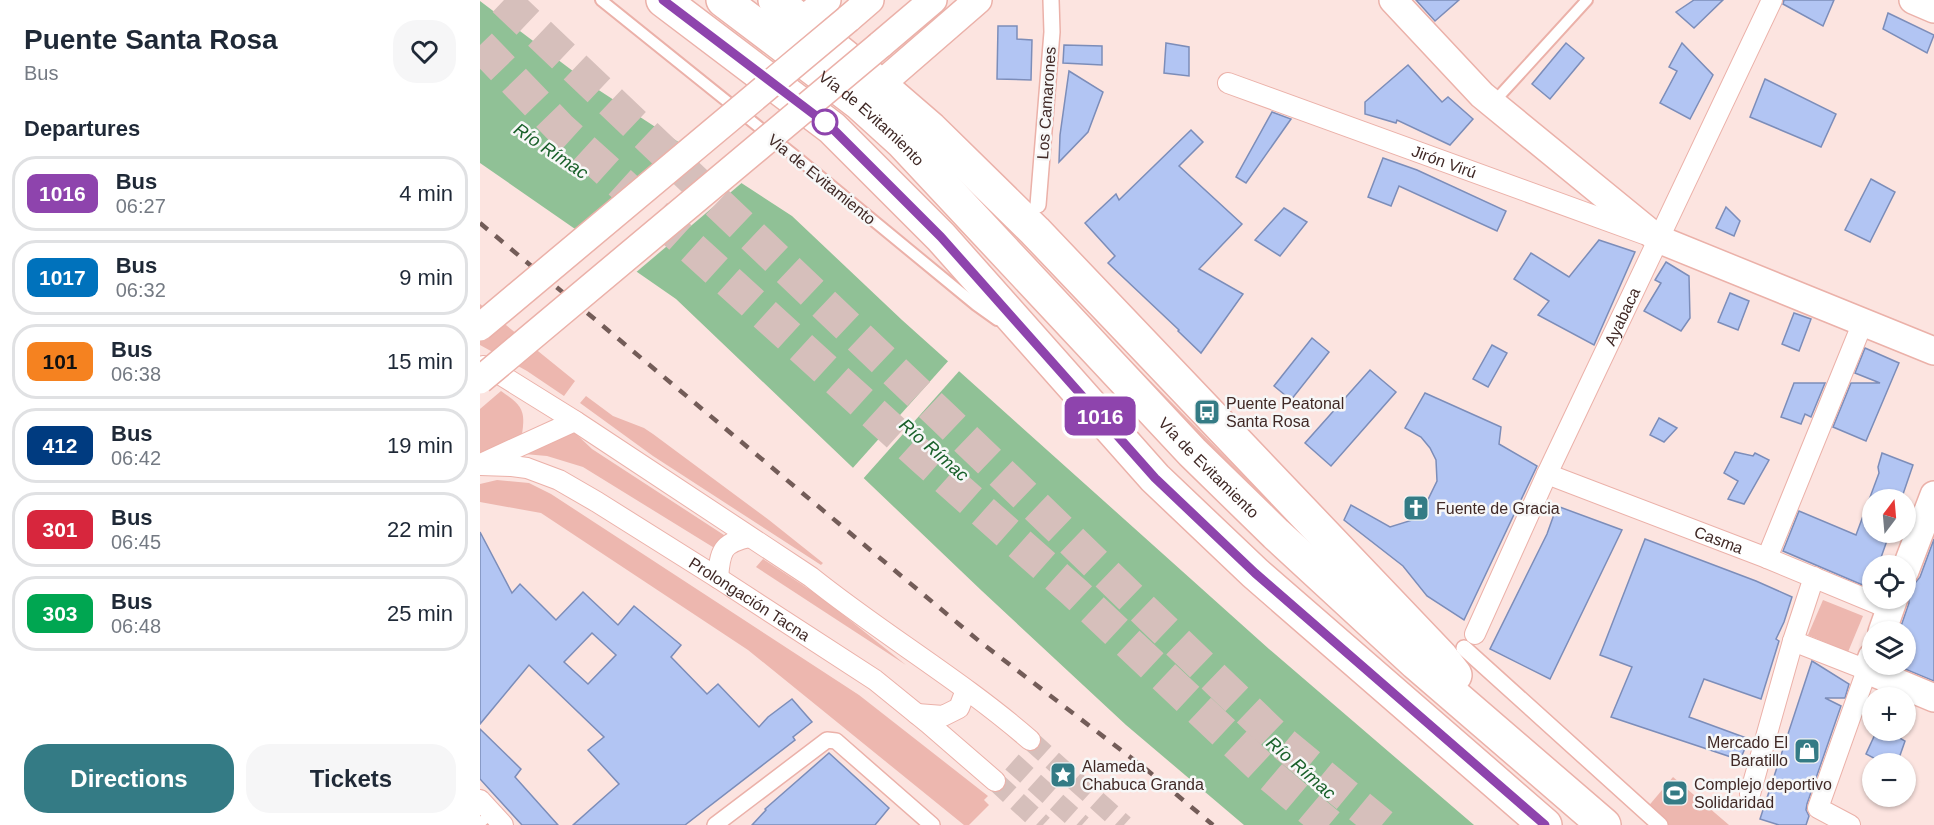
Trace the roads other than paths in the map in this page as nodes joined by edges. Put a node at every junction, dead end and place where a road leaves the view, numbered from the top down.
1 (601, 0) edge
2 (663, 0) edge
3 (723, 0) edge
4 (775, 0) edge
5 (827, 0) edge
6 (870, 0) edge
7 (933, 0) edge
8 (978, 0) edge
9 (1051, 0) edge
10 (1393, 0) edge
11 (1587, 0) edge
12 (1772, 0) edge
13 (1913, 0) edge
14 (1934, 9) edge
15 (801, 22) junction
16 (1228, 83) dead end
17 (880, 85) junction
18 (1492, 104) junction
19 (1038, 205) dead end
20 (1658, 239) junction
21 (1863, 322) junction
22 (480, 327) edge
23 (1934, 351) edge
24 (1046, 355) junction
25 (480, 365) edge
26 (480, 380) edge
27 (575, 421) junction
28 (480, 465) edge
29 (1547, 474) junction
30 (1934, 495) edge
31 (749, 537) junction
32 (1911, 555) edge
33 (1767, 558) junction
34 (1814, 577) junction
35 (718, 578) junction
36 (1889, 613) edge
37 (1469, 641) joint
38 (1793, 641) junction
39 (1862, 661) edge
40 (1866, 675) edge
41 (1892, 675) edge
42 (966, 690) junction
43 (1934, 698) edge
44 (917, 714) junction
45 (1497, 732) junction
46 (1030, 740) tunnel mouth
47 (995, 781) tunnel mouth
48 (1750, 794) dead end
49 (715, 825) edge
50 (932, 825) edge
51 (1545, 825) edge
52 (1604, 825) edge
53 (1660, 825) edge
54 (1850, 825) edge

1 - 24 lane, Via de Evitamiento
2 - 24 highway, Vía de Evitamiento
3 - 45 highway, Vía de Evitamiento
4 - 15 highway
5 - 15 main road
6 - 22 main road, bridge
7 - 26 main road, bridge
8 - 17 main road
9 - 19 street, Los Camarones
10 - 18 main road, Jirón Virú
11 - 18 lane
12 - 20 street, Ayabaca
13 - 14 main road
15 - 17 highway
16 - 20 street, Jirón Virú
17 - 45 highway
18 - 20 main road, Jirón Virú
20 - 21 main road, Jirón Virú
20 - 29 street, Ayabaca
21 - 23 main road, Jirón Virú
21 - 33 street
24 - 51 highway, Vía de Evitamiento
25 - 27 street
27 - 28 street, Prolongación Tacna
27 - 31 street
28 - 35 street, Prolongación Tacna
29 - 33 street, Casma
29 - 37 street, Ayabaca
30 - 32 main road
31 - 35 street
31 - 42 street
33 - 34 street, Casma
34 - 36 street, Casma
34 - 38 street
35 - 44 street, Prolongación Tacna
37 - 53 street
38 - 39 street
38 - 48 street
40 - 54 street
41 - 43 main road
42 - 44 street
42 - 46 street
44 - 47 street, Prolongación Tacna
45 - 52 highway, Vía de Evitamiento
49 - 50 street

